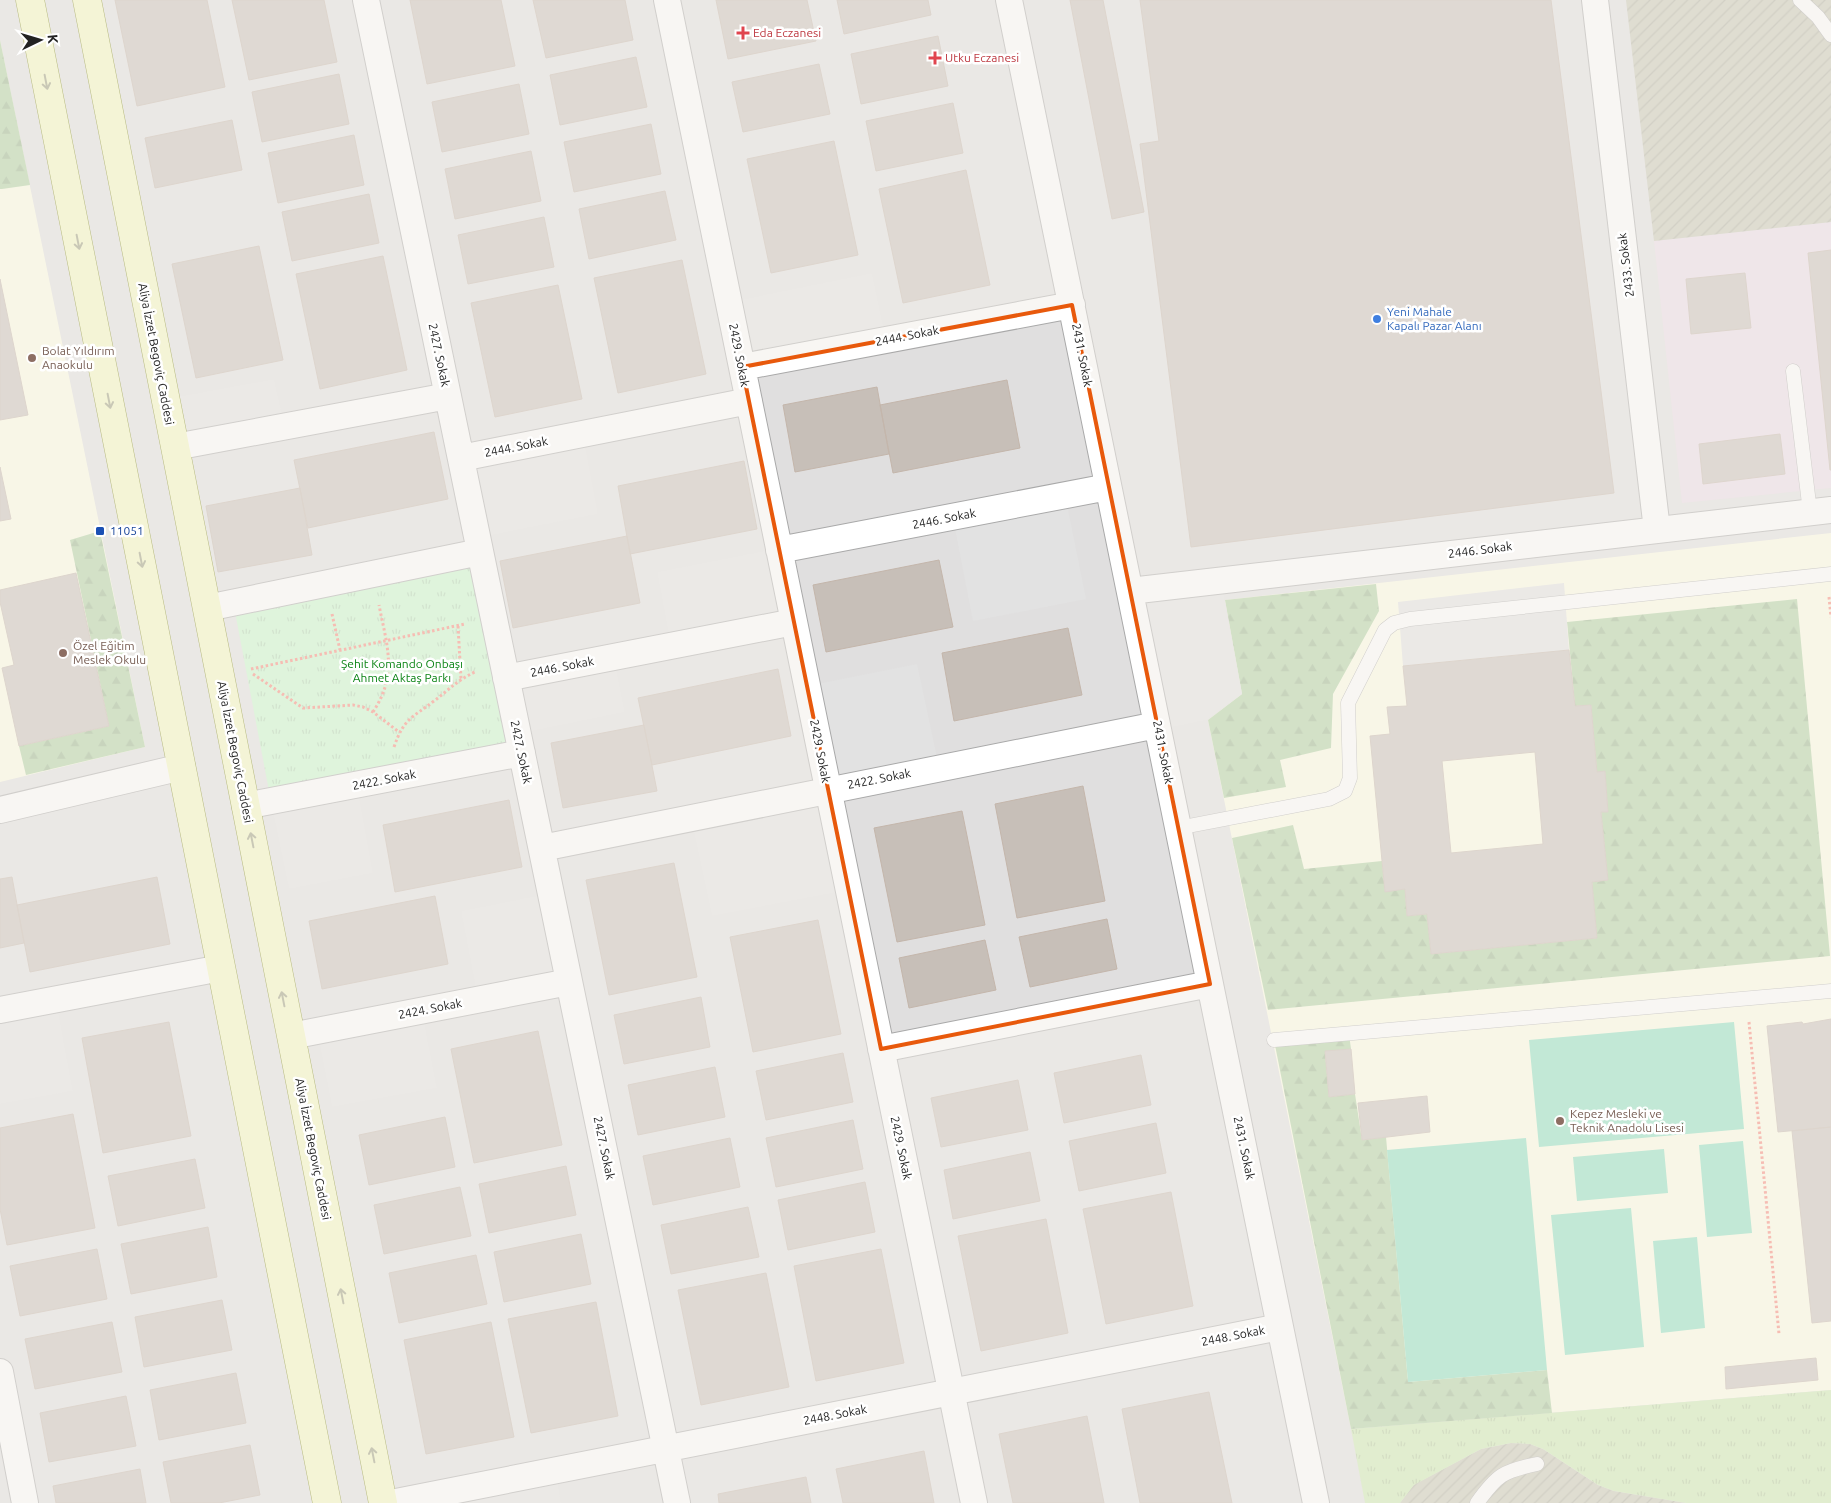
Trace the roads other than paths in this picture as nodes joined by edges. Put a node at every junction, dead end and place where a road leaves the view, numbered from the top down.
1 (30, 0) edge
2 (87, 0) edge
3 (366, 0) edge
4 (667, 0) edge
5 (1009, 0) edge
6 (1595, 0) edge
7 (1800, 0) edge
8 (1831, 35) edge
9 (1072, 305) junction
10 (742, 367) junction
11 (1793, 371) dead end
12 (448, 396) junction
13 (749, 401) junction
14 (175, 448) junction
15 (461, 458) junction
16 (1108, 487) junction
17 (1820, 511) edge
18 (1658, 530) junction
19 (779, 550) junction
20 (480, 552) junction
21 (1831, 574) edge
22 (1130, 591) junction
23 (207, 608) junction
24 (794, 622) junction
25 (505, 671) junction
26 (1157, 725) junction
27 (522, 753) junction
28 (182, 767) junction
29 (828, 789) junction
30 (245, 806) junction
31 (0, 810) edge
32 (1178, 828) junction
33 (542, 848) junction
34 (221, 968) junction
35 (569, 982) junction
36 (1210, 984) junction
37 (1831, 991) edge
38 (0, 1010) edge
39 (291, 1036) junction
40 (1274, 1040) dead end
41 (881, 1048) junction
42 (1280, 1327) junction
43 (0, 1372) edge
44 (951, 1392) junction
45 (666, 1448) junction
46 (1537, 1464) dead end
47 (25, 1503) edge
48 (328, 1503) edge
49 (383, 1503) edge
50 (391, 1503) edge
51 (677, 1503) edge
52 (974, 1503) edge
53 (1316, 1503) edge
54 (1477, 1503) edge

1 -> 28 main road
2 - 14 main road, Aliya İzzet Begoviç Caddesi
3 - 12 street, 2427. Sokak
4 - 10 street, 2429. Sokak
5 - 9 street, 2431. Sokak
6 - 18 street, 2433. Sokak
7 - 8 lane
9 - 10 street, 2444. Sokak
9 - 16 street, 2431. Sokak
10 - 13 street, 2429. Sokak
11 - 17 lane
12 - 14 street
12 - 15 street, 2427. Sokak
13 - 15 street, 2444. Sokak
13 - 19 street, 2429. Sokak
14 - 23 main road, Aliya İzzet Begoviç Caddesi
15 - 20 street, 2427. Sokak
16 - 19 street, 2446. Sokak
16 - 22 street, 2431. Sokak
17 - 18 street, 2446. Sokak
18 - 22 street, 2446. Sokak
19 - 24 street, 2429. Sokak
20 - 23 street
20 - 25 street, 2427. Sokak
21 - 32 lane
22 - 26 street, 2431. Sokak
23 - 30 main road, Aliya İzzet Begoviç Caddesi
24 - 25 street, 2446. Sokak
24 - 29 street, 2429. Sokak
25 - 27 street, 2427. Sokak
26 - 29 street, 2422. Sokak
26 - 32 street, 2431. Sokak
27 - 30 street, 2422. Sokak
27 - 33 street, 2427. Sokak
28 - 31 street
28 - 34 main road
29 - 33 street, 2422. Sokak
29 - 41 street, 2429. Sokak
39 -> 30 main road, Aliya İzzet Begoviç Caddesi
32 - 36 street, 2431. Sokak
33 - 35 street, 2427. Sokak
34 - 38 street
34 - 48 main road
35 - 39 street, 2424. Sokak
35 - 45 street, 2427. Sokak
36 - 41 street
36 - 42 street, 2431. Sokak
37 - 40 lane
49 -> 39 main road, Aliya İzzet Begoviç Caddesi
41 - 44 street, 2429. Sokak
42 - 44 street, 2448. Sokak
42 - 53 street, 2431. Sokak
43 - 47 street
44 - 45 street, 2448. Sokak
44 - 52 street, 2429. Sokak
45 - 50 street, 2448. Sokak
45 - 51 street, 2427. Sokak
46 - 54 lane

